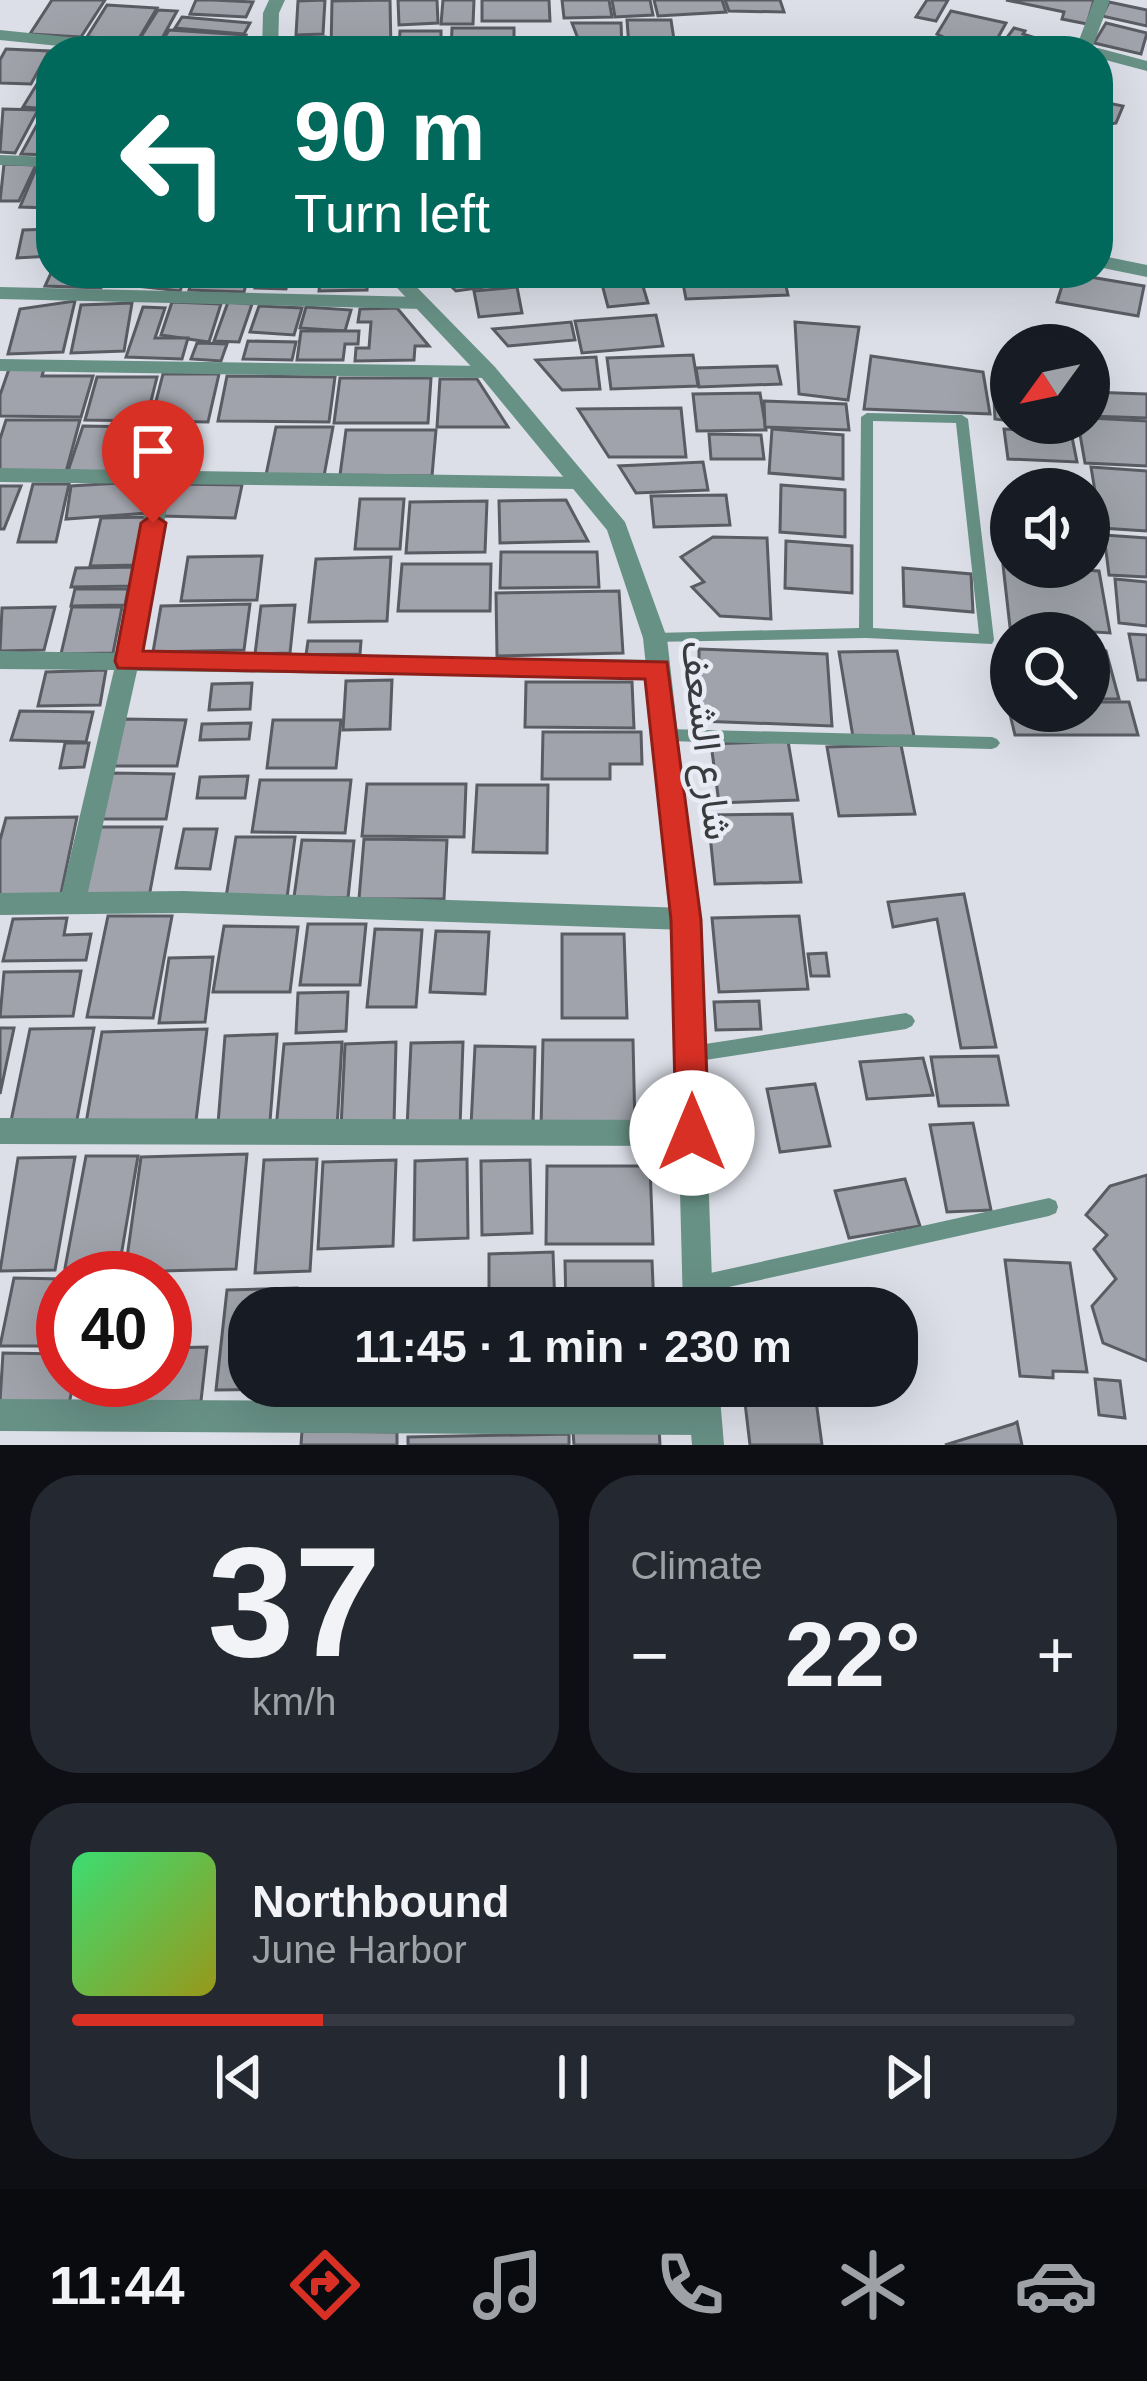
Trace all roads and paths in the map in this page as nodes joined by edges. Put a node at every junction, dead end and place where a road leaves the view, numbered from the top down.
1 (277, 0) edge
2 (1102, 0) edge
3 (0, 35) edge
4 (271, 36) edge
5 (1090, 36) edge
6 (36, 39) edge
7 (1113, 57) edge
8 (1147, 66) edge
9 (0, 160) edge
10 (36, 161) edge
11 (1113, 264) edge
12 (1147, 271) edge
13 (408, 288) edge
14 (0, 293) edge
15 (422, 302) junction
16 (0, 365) edge
17 (488, 373) junction
18 (0, 475) edge
19 (162, 477) junction
20 (579, 482) junction
21 (866, 633) junction
22 (655, 638) junction
23 (0, 660) edge
24 (128, 661) junction
25 (658, 669) junction
26 (666, 735) junction
27 (992, 743) dead end
28 (74, 903) junction
29 (0, 904) edge
30 (686, 920) junction
31 (906, 1022) dead end
32 (692, 1054) junction
33 (0, 1131) edge
34 (692, 1133) junction
35 (1049, 1208) dead end
36 (698, 1287) edge
37 (734, 1287) edge
38 (0, 1415) edge
39 (705, 1417) edge

1 - 4 street
2 - 5 street
3 - 6 street
7 - 8 street
9 - 10 street
11 - 12 street
13 - 15 street, شارع الشعف
14 - 15 street
15 - 17 street, شارع الشعف
16 - 17 street
17 - 20 street, شارع الشعف
18 - 19 street
19 - 20 street
19 - 24 street
20 - 22 street, شارع الشعف
21 - 21 lane
21 - 22 lane
22 - 25 street, شارع الشعف
23 - 24 street
24 - 25 street
24 - 28 street
25 - 26 street, شارع الشعف
26 - 27 lane
26 - 30 street, شارع الشعف
28 - 29 street
28 - 30 street
30 - 32 street, شارع الشعف
31 - 32 lane
32 - 34 street, شارع الشعف
33 - 34 street
34 - 36 street, شارع الشعف
35 - 37 lane
38 - 39 street

